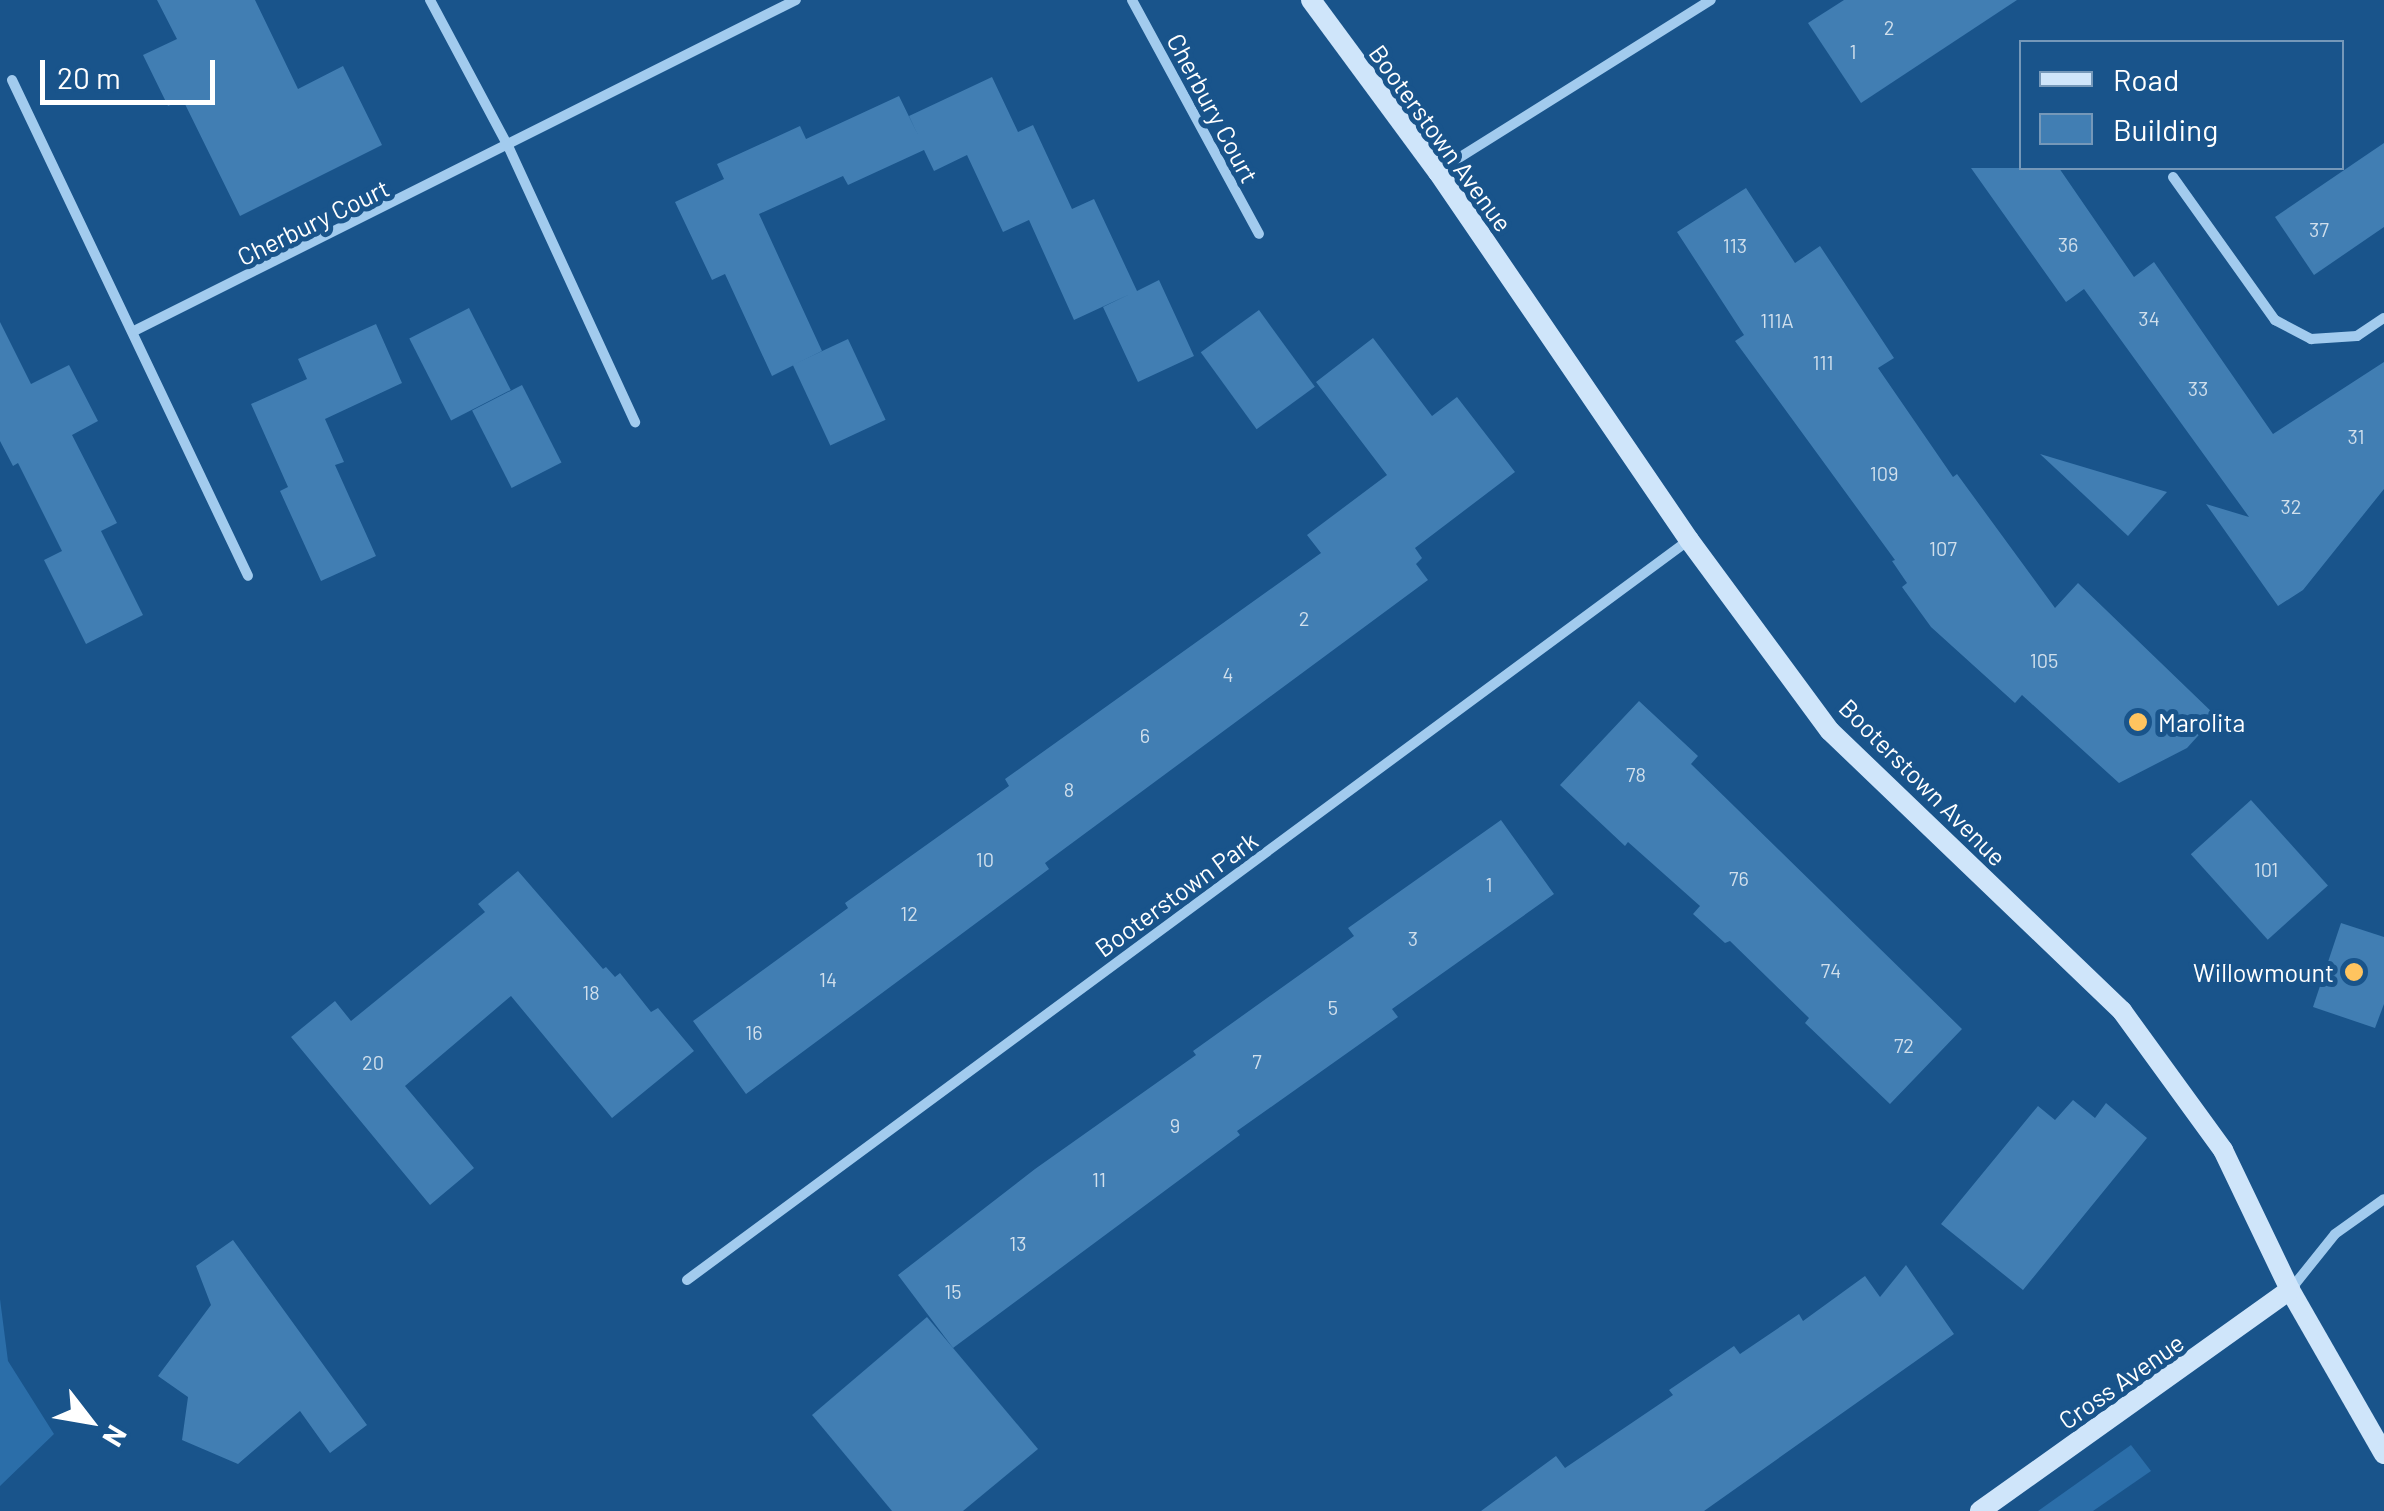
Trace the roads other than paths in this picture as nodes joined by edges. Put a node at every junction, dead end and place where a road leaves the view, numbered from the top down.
1 (430, 0) edge
2 (796, 0) edge
3 (1132, 0) edge
4 (1311, 0) edge
5 (1711, 0) edge
6 (12, 80) dead end
7 (509, 148) junction
8 (1438, 172) junction
9 (2173, 177) dead end
10 (1259, 234) dead end
11 (2384, 318) edge
12 (134, 331) junction
13 (634, 422) dead end
14 (1689, 540) junction
15 (248, 576) dead end
16 (2384, 1199) edge
17 (687, 1280) dead end
18 (2290, 1290) junction
19 (2384, 1454) edge
20 (1980, 1511) edge

1 - 7 street
2 - 7 street, Cherbury Court
3 - 10 street, Cherbury Court
4 - 8 street, Booterstown Avenue
5 - 8 street
6 - 12 street
7 - 12 street, Cherbury Court
7 - 13 street
8 - 14 street, Booterstown Avenue
9 - 11 street
12 - 15 street
14 - 17 street, Booterstown Park
14 - 18 street, Booterstown Avenue
16 - 18 street
18 - 19 street, Booterstown Avenue
18 - 20 street, Cross Avenue

